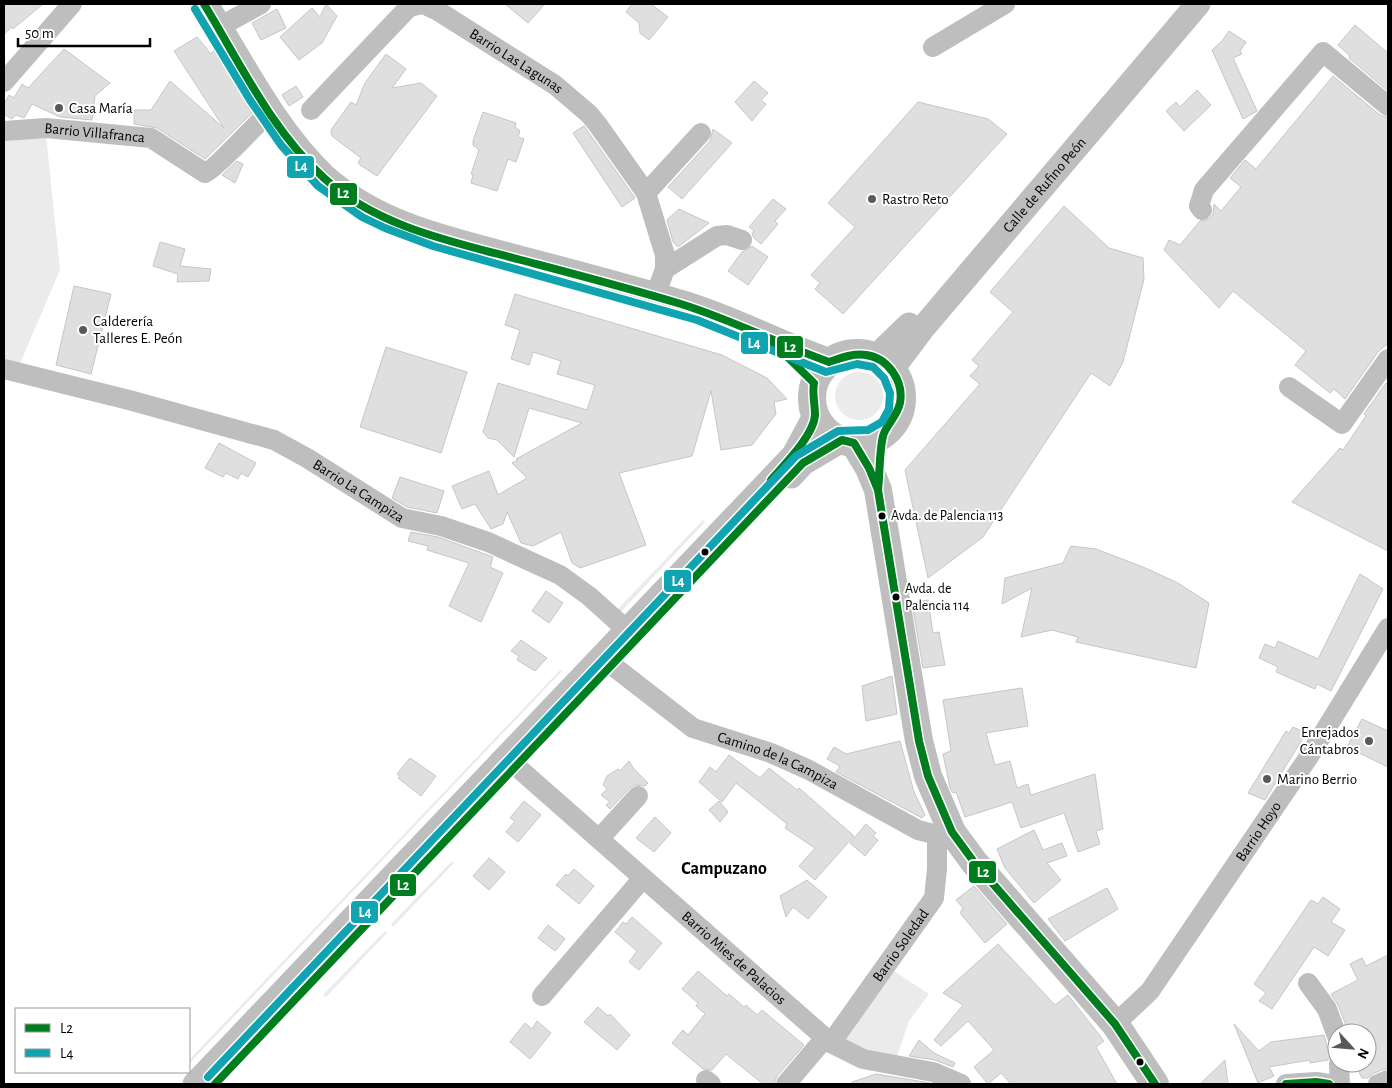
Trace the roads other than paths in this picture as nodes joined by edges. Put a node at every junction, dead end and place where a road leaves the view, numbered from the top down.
1 (72, 4) edge
2 (204, 4) edge
3 (261, 4) edge
4 (1005, 4) edge
5 (1176, 4) edge
6 (1198, 4) edge
7 (218, 27) junction
8 (933, 47) dead end
9 (4, 82) edge
10 (1388, 106) edge
11 (311, 110) dead end
12 (270, 111) junction
13 (4, 131) edge
14 (701, 133) dead end
15 (646, 193) junction
16 (1202, 210) dead end
17 (742, 240) dead end
18 (665, 269) junction
19 (655, 296) junction
20 (1388, 359) edge
21 (884, 363) junction
22 (4, 369) edge
23 (822, 372) junction
24 (1289, 387) dead end
25 (815, 416) junction
26 (882, 435) junction
27 (848, 442) junction
28 (878, 490) junction
29 (1388, 628) edge
30 (628, 631) junction
31 (613, 666) junction
32 (517, 766) junction
33 (638, 796) dead end
34 (944, 834) junction
35 (598, 839) junction
36 (642, 878) junction
37 (1308, 983) dead end
38 (542, 996) dead end
39 (1332, 1023) edge
40 (1115, 1024) junction
41 (828, 1040) junction
42 (1388, 1080) edge
43 (195, 1084) edge
44 (215, 1084) edge
45 (786, 1084) edge
46 (961, 1084) edge
47 (1155, 1084) edge
48 (1286, 1084) edge
49 (1329, 1084) edge
50 (1378, 1084) edge

1 - 9 street
2 - 7 highway
3 - 7 street
4 - 8 street
5 - 21 main road, Calle de Rufino Peón
6 - 21 main road, Calle de Rufino Peón
7 - 12 highway
10 - 16 street
11 - 15 street, Barrio Las Lagunas
12 - 13 street, Barrio Villafranca
12 - 19 highway
14 - 15 street
15 - 18 street, Barrio Las Lagunas
17 - 18 street
18 - 19 street, Barrio Las Lagunas
19 - 23 highway
20 - 24 street
21 - 23 highway
21 - 26 highway
22 - 30 street, Barrio La Campiza
23 - 25 highway
25 - 27 highway
25 - 30 main road
26 - 27 highway
26 - 28 highway
27 - 28 highway
27 - 31 main road
28 - 34 highway
29 - 40 street, Barrio Hoyo
30 - 43 main road
31 - 32 main road
31 - 34 street, Camino de la Campiza
32 - 35 street, Barrio Mies de Palacios
32 - 44 main road
33 - 35 street
34 - 40 highway
34 - 41 street, Barrio Soledad
35 - 36 street, Barrio Mies de Palacios
36 - 38 street
36 - 41 street, Barrio Mies de Palacios
37 - 39 street
40 - 47 highway
41 - 45 street
41 - 46 street, Barrio Mies de Palacios
42 - 50 street
48 - 49 street

